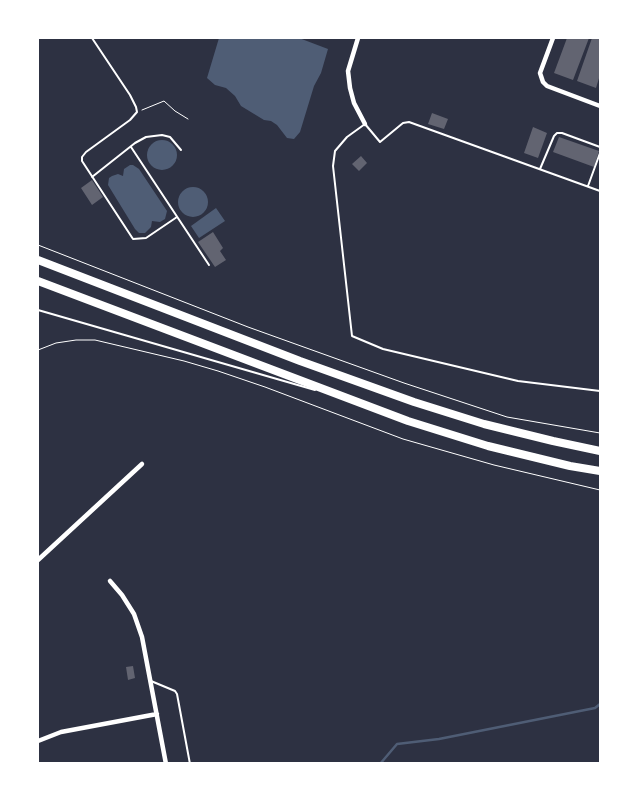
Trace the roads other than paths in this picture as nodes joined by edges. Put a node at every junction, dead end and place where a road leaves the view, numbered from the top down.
1 (92, 38) edge
2 (358, 38) edge
3 (553, 38) edge
4 (600, 98) edge
5 (599, 106) edge
6 (366, 124) junction
7 (132, 147) junction
8 (600, 147) edge
9 (181, 150) dead end
10 (600, 153) edge
11 (540, 169) junction
12 (92, 177) junction
13 (588, 186) junction
14 (600, 191) edge
15 (177, 217) junction
16 (38, 260) edge
17 (209, 265) dead end
18 (38, 281) edge
19 (38, 310) edge
20 (600, 391) edge
21 (346, 399) junction
22 (600, 451) edge
23 (142, 464) dead end
24 (600, 471) edge
25 (38, 560) edge
26 (110, 581) dead end
27 (151, 681) junction
28 (157, 714) junction
29 (38, 740) edge
30 (166, 764) edge
31 (190, 764) edge

1 - 12 lane
2 - 6 street
3 - 5 street
4 - 5 street
6 - 11 lane
6 - 20 lane
7 - 9 lane
7 - 12 lane
7 - 15 lane
8 - 11 lane
10 - 13 lane
11 - 13 lane
12 - 15 lane
13 - 14 lane
15 - 17 lane
16 - 22 highway
18 - 21 highway
19 - 21 lane
21 - 24 highway
23 - 25 street
26 - 27 street
27 - 28 street
27 - 31 lane
28 - 29 street
28 - 30 street

